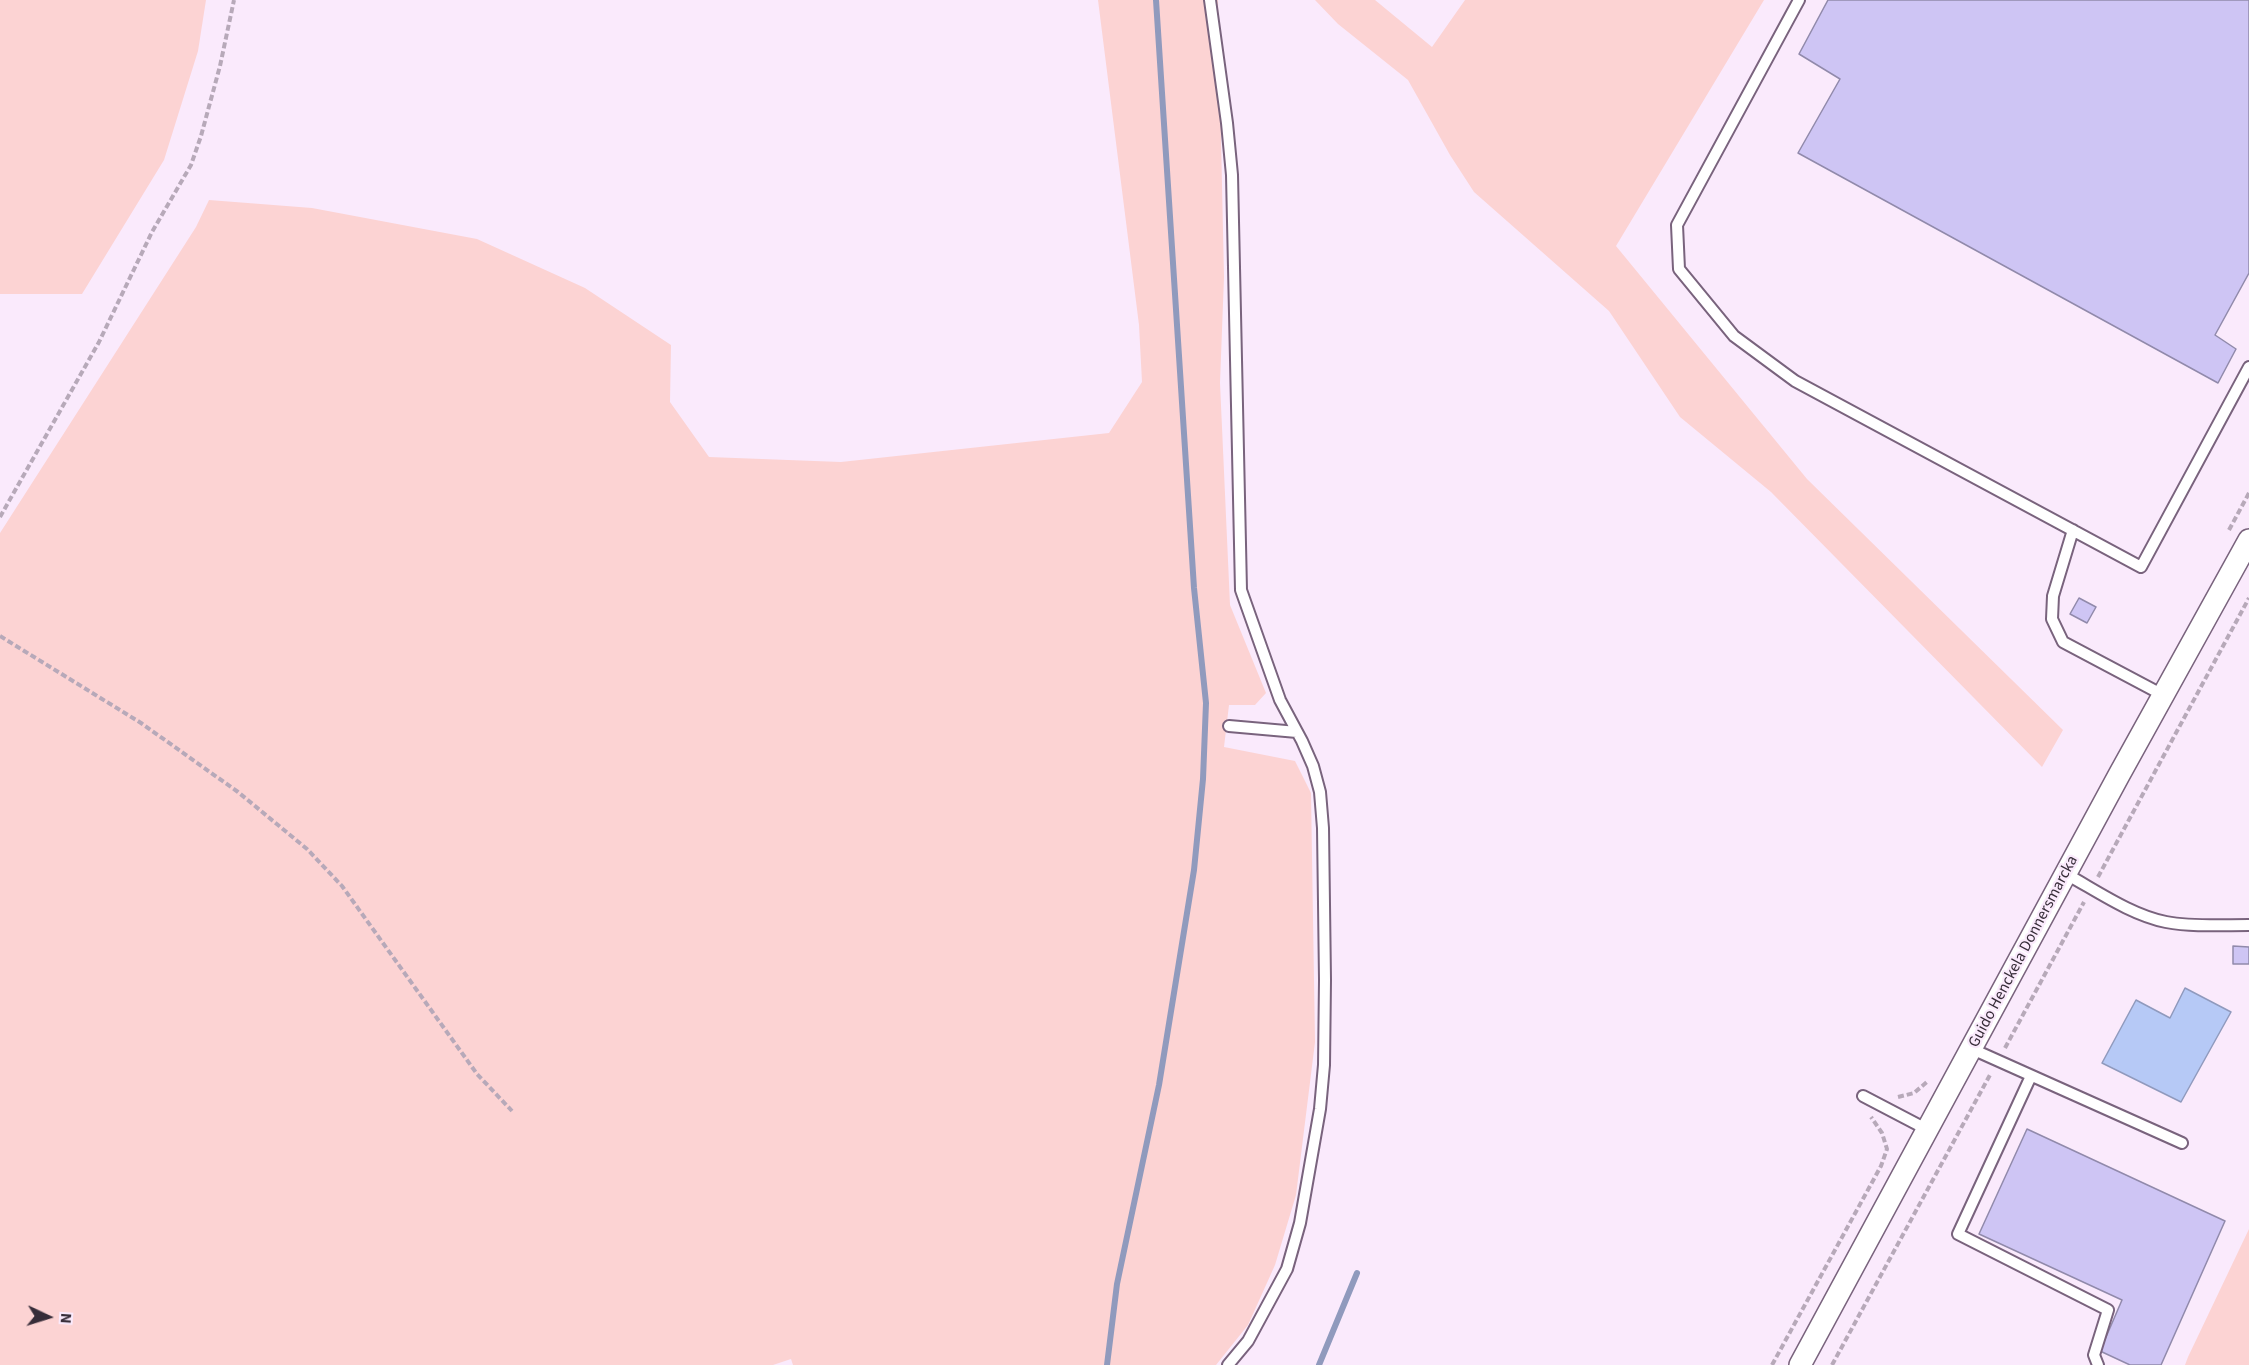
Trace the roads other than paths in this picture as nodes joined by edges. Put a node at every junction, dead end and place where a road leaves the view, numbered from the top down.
1 (1210, 0) edge
2 (1798, 0) edge
3 (2249, 367) edge
4 (2073, 530) junction
5 (2249, 540) edge
6 (2163, 695) junction
7 (1229, 726) dead end
8 (1297, 732) junction
9 (2066, 874) junction
10 (2249, 925) edge
11 (1972, 1048) junction
12 (2031, 1076) junction
13 (1863, 1096) dead end
14 (1928, 1130) junction
15 (2182, 1143) dead end
16 (1228, 1365) edge
17 (1800, 1365) edge
18 (2098, 1365) edge

1 - 8 lane
2 - 4 lane
3 - 4 lane
4 - 6 lane
5 - 6 street, Guido Henckela Donnersmarcka
6 - 9 street, Guido Henckela Donnersmarcka
7 - 8 lane
8 - 16 lane
9 - 10 lane
9 - 11 street, Guido Henckela Donnersmarcka
11 - 12 lane
11 - 14 street, Guido Henckela Donnersmarcka
12 - 15 lane
12 - 18 lane
13 - 14 lane
14 - 17 street, Guido Henckela Donnersmarcka

